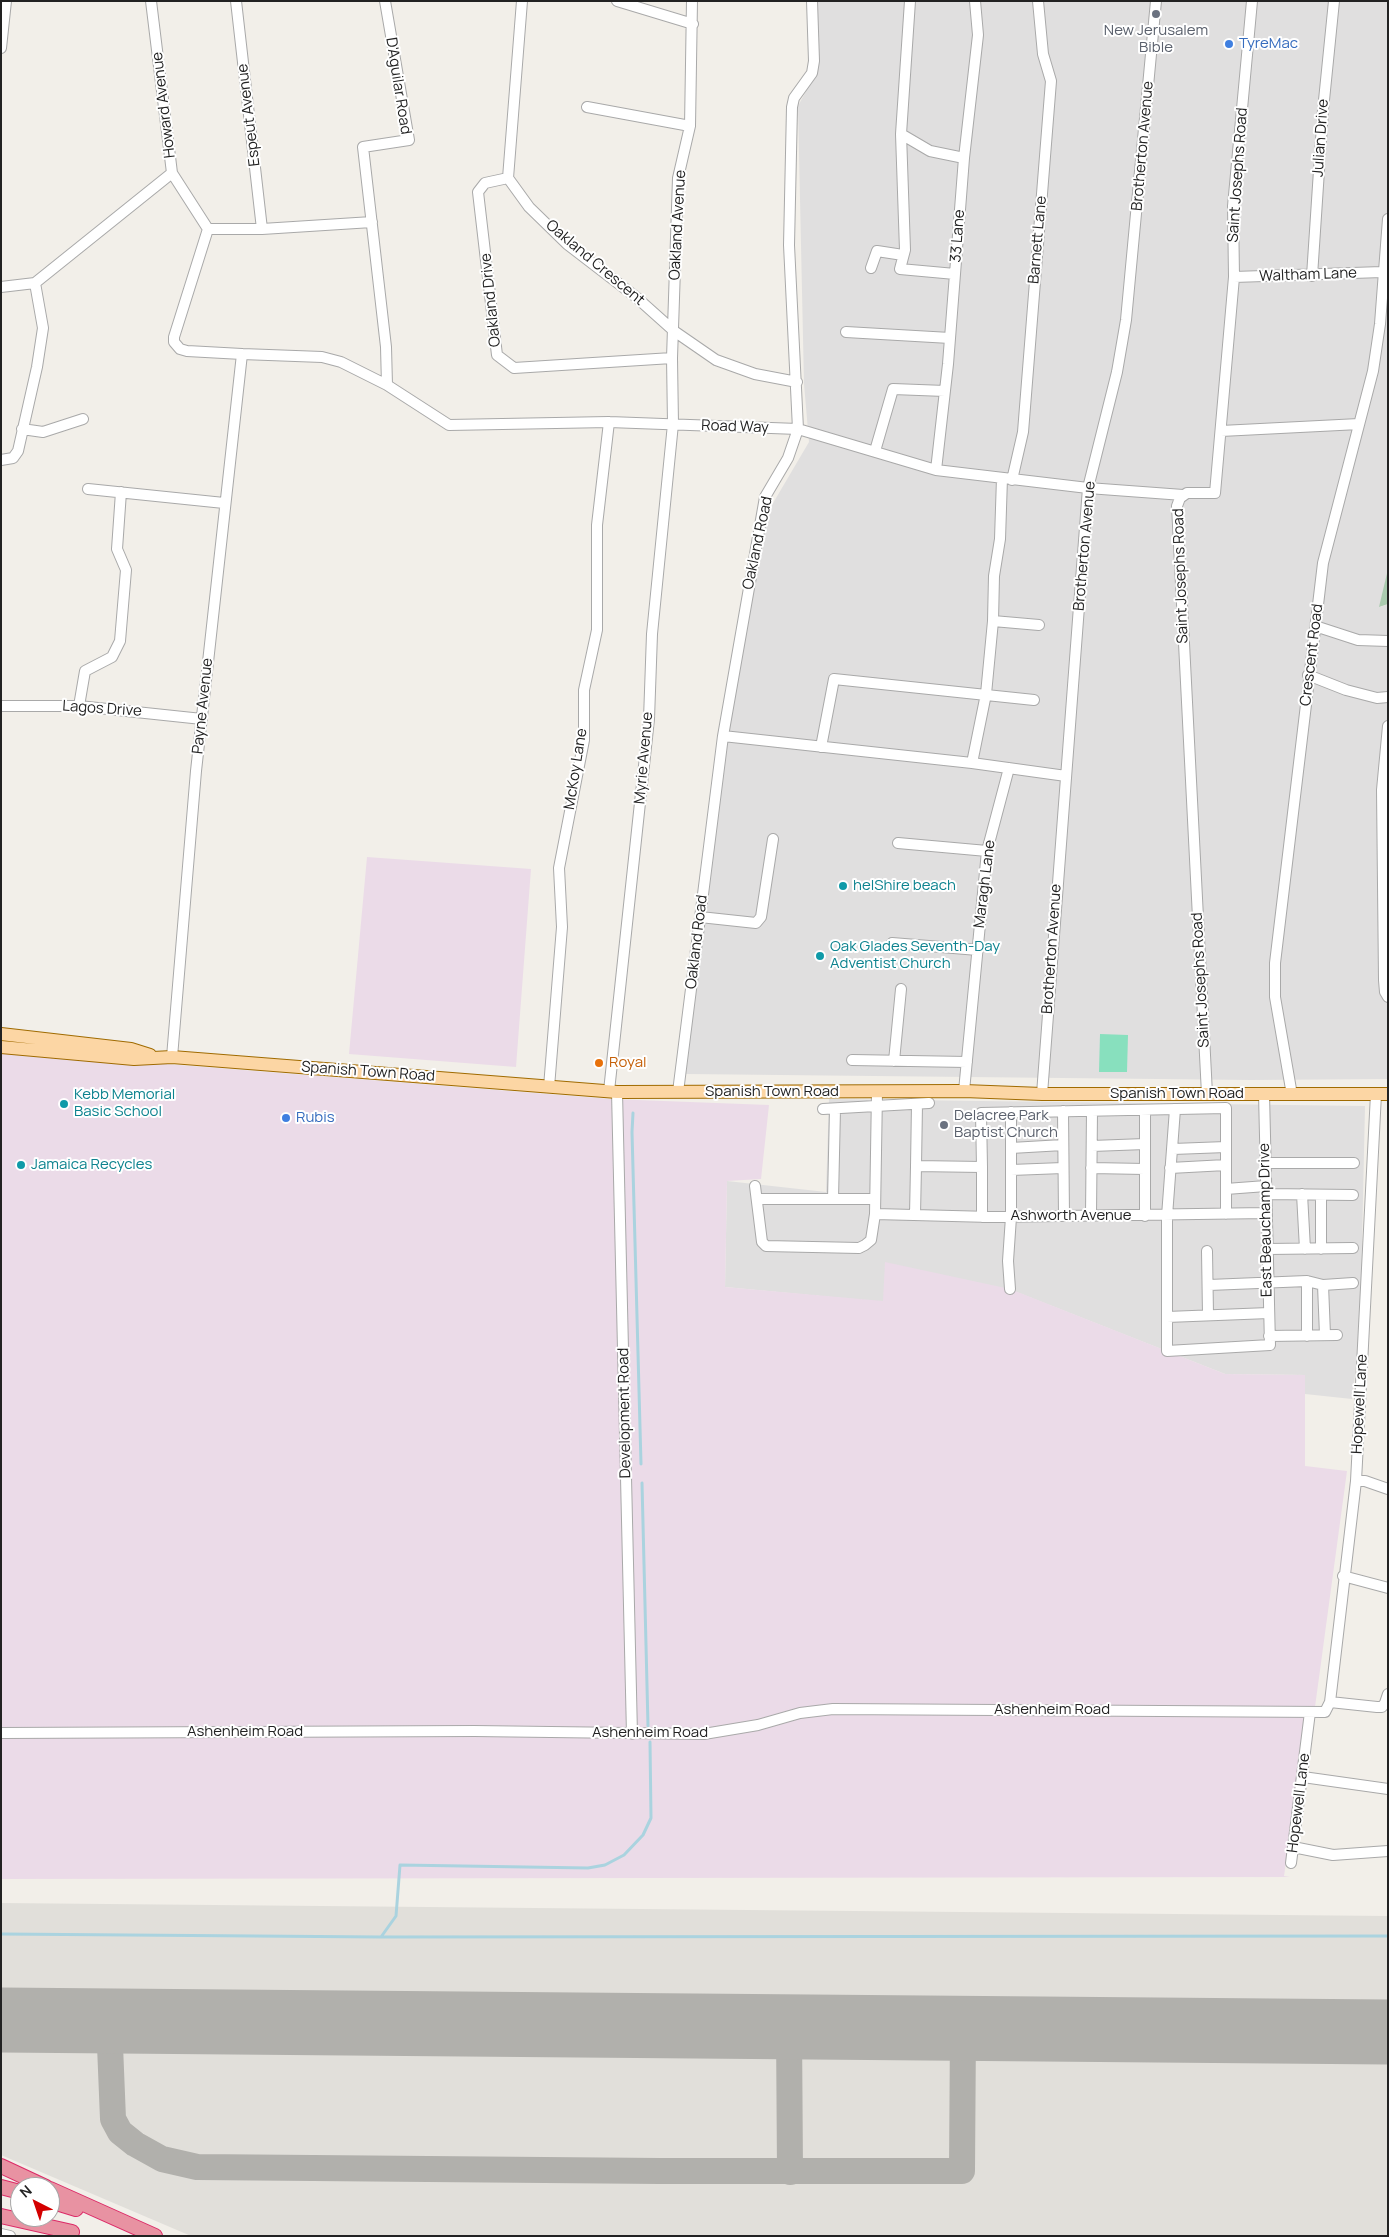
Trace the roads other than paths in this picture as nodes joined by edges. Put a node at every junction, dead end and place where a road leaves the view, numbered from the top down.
1 (6, 1) edge
2 (151, 1) edge
3 (236, 1) edge
4 (384, 1) edge
5 (522, 1) edge
6 (617, 1) edge
7 (692, 1) edge
8 (812, 1) edge
9 (910, 1) edge
10 (975, 1) edge
11 (1038, 1) edge
12 (1156, 1) edge
13 (1252, 1) edge
14 (1334, 1) edge
15 (693, 24) junction
16 (1, 48) edge
17 (587, 107) dead end
18 (690, 126) junction
19 (901, 134) junction
20 (964, 158) junction
21 (172, 173) junction
22 (508, 178) junction
23 (1388, 219) edge
24 (372, 222) junction
25 (208, 229) junction
26 (262, 229) junction
27 (903, 255) junction
28 (871, 268) dead end
29 (1382, 272) junction
30 (955, 274) junction
31 (1312, 276) junction
32 (1234, 277) junction
33 (35, 283) junction
34 (1, 287) edge
35 (674, 331) junction
36 (846, 332) dead end
37 (950, 338) junction
38 (242, 354) junction
39 (672, 358) junction
40 (797, 382) junction
41 (387, 385) junction
42 (945, 391) junction
43 (83, 419) dead end
44 (609, 422) junction
45 (673, 424) junction
46 (1360, 424) junction
47 (22, 429) junction
48 (798, 429) junction
49 (1221, 431) junction
50 (875, 451) junction
51 (1, 460) edge
52 (936, 470) junction
53 (1007, 479) junction
54 (1088, 488) junction
55 (88, 489) dead end
56 (121, 492) junction
57 (1183, 495) junction
58 (224, 503) junction
59 (993, 621) junction
60 (1039, 625) dead end
61 (1316, 626) junction
62 (1388, 641) edge
63 (1308, 675) junction
64 (986, 694) junction
65 (1388, 697) edge
66 (1034, 700) dead end
67 (1, 706) edge
68 (80, 706) junction
69 (202, 719) junction
70 (1388, 726) edge
71 (723, 736) junction
72 (821, 747) junction
73 (972, 763) junction
74 (1009, 768) junction
75 (1066, 776) junction
76 (773, 839) dead end
77 (898, 843) dead end
78 (987, 851) junction
79 (700, 917) junction
80 (892, 943) dead end
81 (978, 950) junction
82 (901, 989) dead end
83 (1388, 997) edge
84 (1, 1034) edge
85 (1, 1046) edge
86 (158, 1056) junction
87 (172, 1057) junction
88 (852, 1060) dead end
89 (894, 1061) junction
90 (967, 1062) junction
91 (550, 1087) junction
92 (964, 1091) junction
93 (613, 1092) junction
94 (678, 1092) junction
95 (877, 1092) junction
96 (1042, 1094) junction
97 (1207, 1094) junction
98 (1264, 1094) junction
99 (1382, 1094) edge
100 (1292, 1095) junction
101 (929, 1103) dead end
102 (917, 1104) junction
103 (878, 1106) junction
104 (835, 1108) junction
105 (823, 1109) dead end
106 (1175, 1109) junction
107 (1145, 1110) junction
108 (1062, 1111) junction
109 (1092, 1111) junction
110 (1011, 1112) junction
111 (1145, 1144) junction
112 (1063, 1145) junction
113 (1092, 1146) junction
114 (1226, 1147) junction
115 (1011, 1148) junction
116 (1173, 1149) junction
117 (1265, 1163) junction
118 (1354, 1163) dead end
119 (916, 1166) junction
120 (1226, 1166) junction
121 (982, 1167) junction
122 (1063, 1168) junction
123 (1092, 1168) junction
124 (1170, 1168) junction
125 (1145, 1169) junction
126 (1011, 1170) junction
127 (755, 1186) dead end
128 (1226, 1189) junction
129 (1266, 1190) junction
130 (1302, 1194) junction
131 (1321, 1194) junction
132 (1353, 1195) dead end
133 (758, 1199) junction
134 (833, 1199) junction
135 (874, 1199) junction
136 (1266, 1212) junction
137 (875, 1214) junction
138 (1226, 1214) junction
139 (915, 1215) junction
140 (1091, 1215) junction
141 (1064, 1216) junction
142 (1144, 1216) junction
143 (1167, 1216) junction
144 (982, 1217) junction
145 (1011, 1217) junction
146 (1353, 1248) dead end
147 (1267, 1249) junction
148 (1305, 1249) junction
149 (1322, 1249) junction
150 (1207, 1251) dead end
151 (1307, 1281) junction
152 (1268, 1282) junction
153 (1353, 1283) dead end
154 (1323, 1285) junction
155 (1209, 1286) junction
156 (1010, 1289) dead end
157 (1269, 1313) junction
158 (1208, 1315) junction
159 (1167, 1317) junction
160 (1325, 1335) junction
161 (1337, 1335) dead end
162 (1307, 1336) junction
163 (1269, 1341) junction
164 (1356, 1481) junction
165 (1388, 1489) edge
166 (1344, 1576) junction
167 (1388, 1588) edge
168 (1388, 1694) edge
169 (1330, 1702) junction
170 (1310, 1712) junction
171 (1325, 1712) joint
172 (1, 1733) edge
173 (632, 1734) junction
174 (1303, 1777) junction
175 (1388, 1789) edge
176 (1293, 1847) junction
177 (1388, 1851) edge
178 (1291, 1863) dead end
179 (1, 2166) edge
180 (25, 2177) edge
181 (60, 2194) edge
182 (60, 2204) edge
183 (1, 2216) edge
184 (57, 2227) edge
185 (134, 2227) junction
186 (1, 2234) edge
187 (76, 2234) edge
188 (10, 2236) edge
189 (155, 2236) edge

1 - 16 street
2 - 21 street, Howard Avenue
3 - 26 street, Espeut Avenue
4 - 24 street, D'Aguilar Road
5 - 22 street
6 - 15 street
7 - 15 street, Oakland Avenue
8 - 40 street, Oakland Road
9 - 19 street
10 - 20 street, 33 Lane
11 - 53 street, Barnett Lane
12 - 54 street, Brotherton Avenue
13 - 32 street, Saint Josephs Road
14 - 31 street, Julian Drive
15 - 18 street, Oakland Avenue
17 - 18 street
18 - 35 street, Oakland Avenue
19 - 20 street
19 - 27 street
20 - 30 street, 33 Lane
21 - 25 street, Howard Avenue
21 - 33 street
22 - 35 street, Oakland Crescent
22 - 39 street, Oakland Drive
23 - 29 street, Crescent Road
24 - 26 street
24 - 41 street
25 - 26 street
25 - 38 street, Road Way
27 - 28 street
27 - 30 street
29 - 31 street, Waltham Lane
29 - 46 street, Crescent Road
30 - 37 street, 33 Lane
31 - 32 street, Waltham Lane
32 - 49 street, Saint Josephs Road
33 - 34 street
33 - 47 street
35 - 39 street, Oakland Avenue
35 - 40 street, Oakland Crescent
36 - 37 street
37 - 42 street, 33 Lane
38 - 41 street, Road Way
38 - 58 street, Payne Avenue
39 - 45 street, Myrie Avenue
40 - 48 street, Oakland Road
41 - 44 street, Road Way
42 - 50 street
42 - 52 street, 33 Lane
43 - 47 street
44 - 45 street, Road Way
44 - 91 street, McKoy Lane
45 - 48 street, Road Way
45 - 93 street, Myrie Avenue
46 - 49 street
46 - 61 street, Crescent Road
47 - 51 street
48 - 50 street, Road Way
48 - 71 street, Oakland Road
49 - 57 street, Saint Josephs Road
50 - 52 street, Road Way
52 - 53 street, Road Way
53 - 54 street, Road Way
53 - 59 street, Barnett Lane
54 - 57 street, Road Way
54 - 75 street, Brotherton Avenue
55 - 56 street
56 - 58 street
56 - 68 street
57 - 97 street, Saint Josephs Road
58 - 69 street, Payne Avenue
59 - 60 street
59 - 64 street, Barnett Lane
61 - 62 street
61 - 63 street, Crescent Road
63 - 65 street
63 - 100 street, Crescent Road
64 - 66 street
64 - 72 street
64 - 73 street, Barnett Lane
67 - 68 street, Lagos Drive
68 - 69 street, Lagos Drive
69 - 87 street, Payne Avenue
70 - 83 street
71 - 72 street
71 - 79 street, Oakland Road
72 - 73 street
73 - 74 street
74 - 75 street
74 - 78 street, Maragh Lane
75 - 96 street, Brotherton Avenue
76 - 79 street
77 - 78 street
78 - 81 street, Maragh Lane
79 - 94 street, Oakland Road
80 - 81 street
81 - 90 street, Maragh Lane
82 - 89 street
84 - 86 main road, Spanish Town Road
85 - 86 main road, Spanish Town Road
86 - 87 main road, Spanish Town Road
87 - 91 main road, Spanish Town Road
88 - 89 street
89 - 90 street
90 - 92 street, Maragh Lane
91 - 93 main road, Spanish Town Road
92 - 95 main road, Spanish Town Road
92 - 96 main road, Spanish Town Road
93 - 94 main road, Spanish Town Road
93 - 173 street, Development Road
94 - 95 main road, Spanish Town Road
95 - 103 street
96 - 97 main road, Spanish Town Road
97 - 98 main road, Spanish Town Road
98 - 100 main road, Spanish Town Road
98 - 117 street, East Beauchamp Drive
99 - 100 main road, Spanish Town Road
99 - 164 street, Hopewell Lane
101 - 102 street
102 - 103 street
102 - 119 street
103 - 104 street
103 - 135 street
104 - 105 street
104 - 134 street
106 - 107 street
106 - 114 street
106 - 116 street
107 - 109 street
107 - 111 street
108 - 109 street
108 - 110 street
108 - 112 street
109 - 113 street
110 - 115 street
110 - 121 street
111 - 113 street
111 - 125 street
112 - 115 street
112 - 122 street
113 - 123 street
114 - 116 street
114 - 120 street
115 - 126 street
116 - 124 street
117 - 118 street
117 - 129 street, East Beauchamp Drive
119 - 121 street
119 - 139 street
120 - 124 street
120 - 128 street
121 - 144 street
122 - 126 street
122 - 141 street
123 - 125 street
123 - 140 street
124 - 143 street
125 - 142 street
126 - 145 street
127 - 133 street
128 - 129 street
128 - 138 street
129 - 130 street
129 - 136 street, East Beauchamp Drive
130 - 131 street
130 - 148 street
131 - 132 street
131 - 149 street
133 - 134 street
133 - 137 street
134 - 135 street
135 - 137 street
136 - 138 street, Ashworth Avenue
136 - 147 street, East Beauchamp Drive
137 - 139 street, Ashworth Avenue
138 - 143 street, Ashworth Avenue
139 - 144 street, Ashworth Avenue
140 - 141 street, Ashworth Avenue
140 - 142 street, Ashworth Avenue
141 - 145 street, Ashworth Avenue
142 - 143 street, Ashworth Avenue
143 - 159 street
144 - 145 street, Ashworth Avenue
145 - 156 street
146 - 149 street
147 - 148 street
147 - 152 street, East Beauchamp Drive
148 - 149 street
150 - 155 street
151 - 152 street
151 - 154 street
151 - 162 street
152 - 155 street
152 - 157 street, East Beauchamp Drive
153 - 154 street
154 - 160 street
155 - 158 street
157 - 158 street
157 - 163 street, East Beauchamp Drive
158 - 159 street
159 - 163 street
160 - 161 street
160 - 162 street
162 - 163 street
164 - 165 street
164 - 166 street, Hopewell Lane
166 - 167 street
166 - 169 street, Hopewell Lane
168 - 169 street
169 - 171 street, Hopewell Lane
170 - 171 street, Ashenheim Road
170 - 173 street, Ashenheim Road
170 - 174 street, Hopewell Lane
172 - 173 street, Ashenheim Road
174 - 175 street
174 - 176 street, Hopewell Lane
176 - 177 street
176 - 178 street, Hopewell Lane
179 - 180 highway
181 - 185 highway
182 - 185 highway
183 - 187 highway
184 - 187 highway
185 - 189 highway
186 - 188 street

